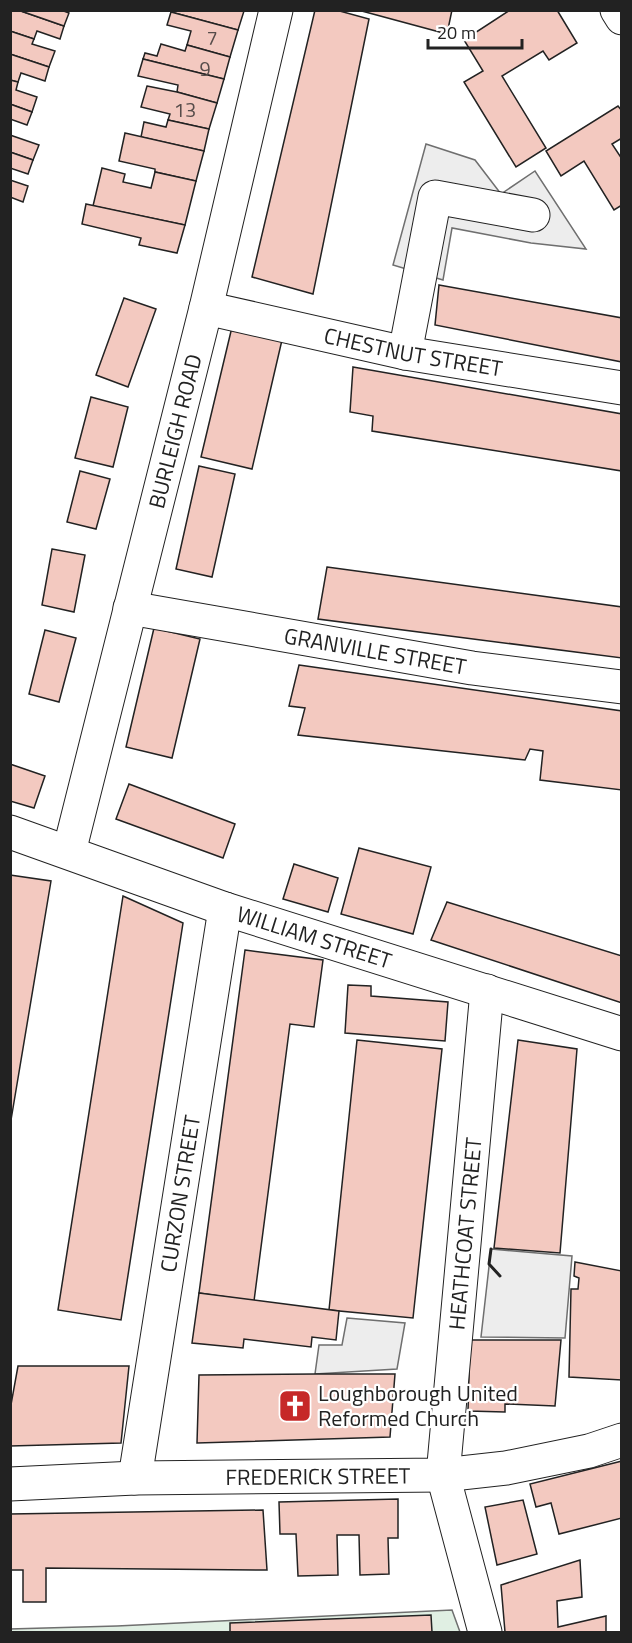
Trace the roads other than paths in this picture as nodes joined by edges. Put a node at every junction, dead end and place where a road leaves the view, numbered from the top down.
1 (276, 10) edge
2 (617, 10) edge
3 (621, 18) edge
4 (533, 214) dead end
5 (206, 308) junction
6 (405, 353) junction
7 (621, 387) edge
8 (130, 608) junction
9 (621, 687) edge
10 (10, 832) edge
11 (69, 852) junction
12 (225, 909) junction
13 (487, 991) junction
14 (621, 1034) edge
15 (621, 1440) edge
16 (443, 1475) junction
17 (135, 1478) junction
18 (10, 1484) edge
19 (484, 1632) edge

1 - 5 street, BURLEIGH ROAD
2 - 3 street
4 - 6 street
5 - 6 street, CHESTNUT STREET
5 - 8 street, BURLEIGH ROAD
6 - 7 street, CHESTNUT STREET
8 - 9 street, GRANVILLE STREET
8 - 11 street, BURLEIGH ROAD
10 - 11 street, WILLIAM STREET
11 - 12 street, WILLIAM STREET
12 - 13 street, WILLIAM STREET
12 - 17 street, CURZON STREET
13 - 14 street, WILLIAM STREET
13 - 16 street, HEATHCOAT STREET
15 - 16 street, FREDERICK STREET
16 - 17 street, FREDERICK STREET
16 - 19 street, HEATHCOAT STREET
17 - 18 street, FREDERICK STREET

